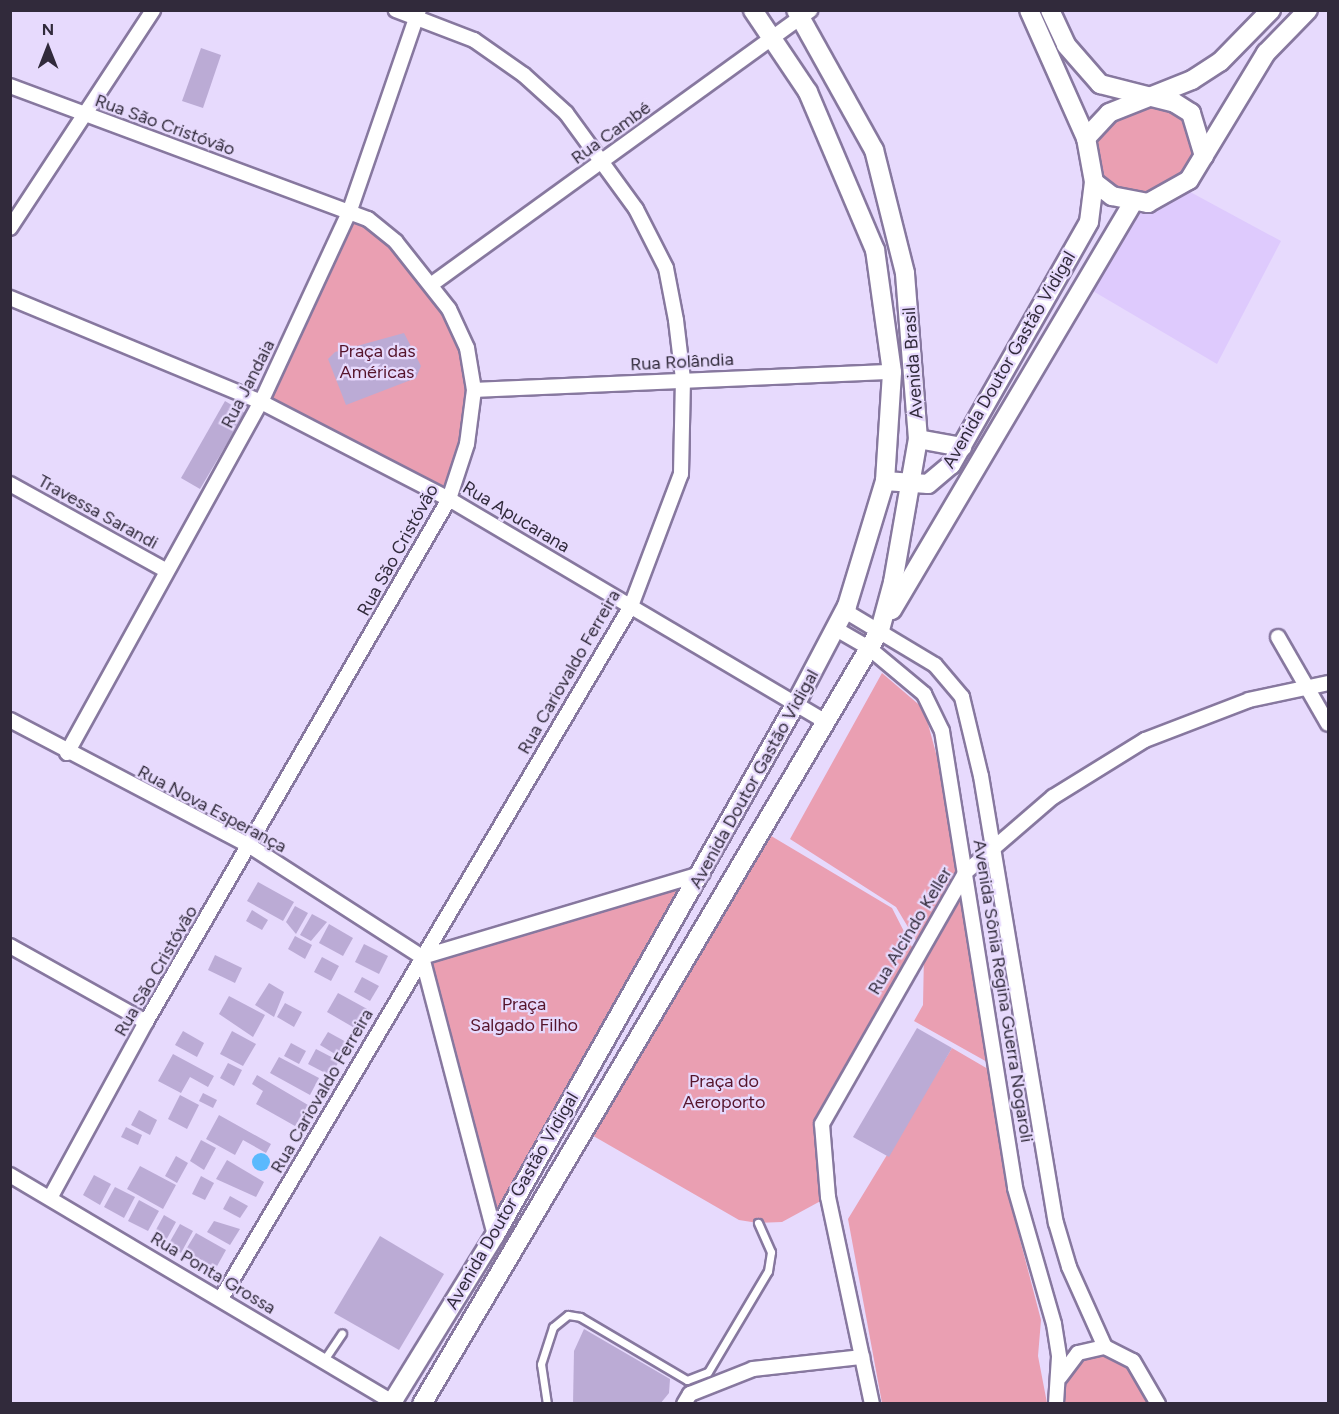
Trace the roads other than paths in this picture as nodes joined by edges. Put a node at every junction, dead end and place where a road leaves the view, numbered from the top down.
1 (153, 10) edge
2 (396, 10) edge
3 (753, 10) edge
4 (1029, 10) edge
5 (1050, 10) edge
6 (1264, 10) edge
7 (1271, 10) edge
8 (1308, 10) edge
9 (802, 13) edge
10 (417, 15) edge
11 (1253, 30) junction
12 (775, 35) junction
13 (10, 86) edge
14 (1150, 96) junction
15 (83, 114) junction
16 (1086, 138) junction
17 (1204, 156) junction
18 (604, 161) junction
19 (1094, 182) junction
20 (1133, 202) junction
21 (350, 210) junction
22 (10, 228) edge
23 (432, 284) junction
24 (10, 298) edge
25 (892, 372) junction
26 (683, 380) junction
27 (474, 390) junction
28 (261, 402) junction
29 (918, 439) junction
30 (963, 447) junction
31 (937, 480) junction
32 (885, 481) junction
33 (10, 484) edge
34 (913, 484) junction
35 (959, 494) junction
36 (449, 499) junction
37 (167, 571) junction
38 (631, 606) junction
39 (845, 611) junction
40 (836, 629) junction
41 (880, 630) junction
42 (1278, 637) dead end
43 (869, 648) junction
44 (1329, 683) edge
45 (1308, 688) junction
46 (796, 703) junction
47 (10, 720) edge
48 (825, 721) junction
49 (1329, 724) edge
50 (67, 753) junction
51 (250, 846) junction
52 (994, 848) junction
53 (966, 872) junction
54 (703, 873) junction
55 (10, 946) edge
56 (422, 957) junction
57 (146, 1022) junction
58 (561, 1117) junction
59 (583, 1130) junction
60 (10, 1175) edge
61 (50, 1198) junction
62 (758, 1223) dead end
63 (495, 1235) junction
64 (222, 1297) junction
65 (342, 1333) dead end
66 (1106, 1347) junction
67 (862, 1357) junction
68 (324, 1360) junction
69 (1058, 1381) junction
70 (393, 1403) edge
71 (422, 1404) edge
72 (548, 1404) edge
73 (684, 1404) edge
74 (872, 1404) edge
75 (1056, 1404) edge
76 (1158, 1404) edge

1 - 15 street
2 - 10 street, Rua Cariovaldo Ferreira
3 - 12 main road, Avenida Brasil
4 - 16 main road
5 - 14 main road
6 - 11 main road
7 - 11 main road
8 - 17 main road
9 - 12 street, Rua Cambé
9 - 29 main road, Avenida Brasil
10 - 18 street, Rua Cariovaldo Ferreira
10 - 21 street, Rua Jandaia
11 - 14 main road
12 - 18 street, Rua Cambé
12 - 25 main road, Avenida Brasil
13 - 15 street, Rua São Cristóvão
14 - 16 main road
14 - 17 main road
15 - 21 street, Rua São Cristóvão
15 - 22 street
16 - 19 main road
17 - 20 main road
18 - 23 street, Rua Cambé
18 - 26 street, Rua Cariovaldo Ferreira
19 - 20 main road
19 - 30 main road, Avenida Doutor Gastão Vidigal
20 - 35 main road, Avenida Doutor Gastão Vidigal
21 - 23 street, Rua São Cristóvão
21 - 28 street, Rua Jandaia
23 - 27 street, Rua São Cristóvão
24 - 28 street, Rua Apucarana
25 - 26 street, Rua Rolândia
25 - 32 main road, Avenida Brasil
26 - 27 street, Rua Rolândia
26 - 38 street, Rua Cariovaldo Ferreira
27 - 36 street, Rua São Cristóvão
28 - 36 street, Rua Apucarana
28 - 37 street, Rua Jandaia
29 - 30 main road
29 - 34 main road, Avenida Brasil
30 - 31 main road, Avenida Doutor Gastão Vidigal
31 - 34 main road, Avenida Doutor Gastão Vidigal
31 - 35 main road
32 - 34 main road, Avenida Doutor Gastão Vidigal
32 - 39 main road, Avenida Doutor Gastão Vidigal
33 - 37 street, Travessa Sarandi
34 - 41 main road, Avenida Brasil
35 - 41 main road, Avenida Doutor Gastão Vidigal
36 - 38 street, Rua Apucarana
36 - 51 street, Rua São Cristóvão
37 - 50 street, Rua Jandaia
38 - 46 street, Rua Apucarana
38 - 56 street, Rua Cariovaldo Ferreira
39 - 40 main road, Avenida Doutor Gastão Vidigal
39 - 41 street, Avenida Sônia Regina Guerra Nogaroli
40 - 43 street, Avenida Sônia Regina Guerra Nogaroli
40 - 46 main road, Avenida Doutor Gastão Vidigal
41 - 43 main road, Avenida Brasil
41 - 52 street, Avenida Sônia Regina Guerra Nogaroli
42 - 45 street
43 - 48 main road, Avenida Brasil
43 - 53 street, Avenida Sônia Regina Guerra Nogaroli
44 - 45 street, Rua Alcindo Keller
45 - 49 street
45 - 52 street, Rua Alcindo Keller
46 - 48 street, Rua Apucarana
46 - 54 main road, Avenida Doutor Gastão Vidigal
47 - 50 street, Rua Nova Esperança
48 - 59 main road, Avenida Doutor Gastão Vidigal
50 - 51 street, Rua Nova Esperança
51 - 56 street, Rua Nova Esperança
51 - 57 street, Rua São Cristóvão
52 - 53 street, Rua Alcindo Keller
52 - 66 street, Avenida Sônia Regina Guerra Nogaroli
53 - 67 street, Rua Alcindo Keller
53 - 69 street, Avenida Sônia Regina Guerra Nogaroli
54 - 56 street
54 - 58 main road, Avenida Doutor Gastão Vidigal
55 - 57 street
56 - 63 street
56 - 64 street, Rua Cariovaldo Ferreira
57 - 61 street, Rua São Cristóvão
58 - 59 lane
58 - 63 main road, Avenida Doutor Gastão Vidigal
59 - 71 main road, Avenida Doutor Gastão Vidigal
60 - 61 street, Rua Ponta Grossa
61 - 64 street, Rua Ponta Grossa
62 - 72 lane
63 - 70 main road, Avenida Doutor Gastão Vidigal
64 - 68 street, Rua Ponta Grossa
65 - 68 lane
66 - 69 street
66 - 76 street
67 - 73 street
67 - 74 street, Rua Alcindo Keller
68 - 70 street, Rua Ponta Grossa
69 - 75 street, Avenida Sônia Regina Guerra Nogaroli

